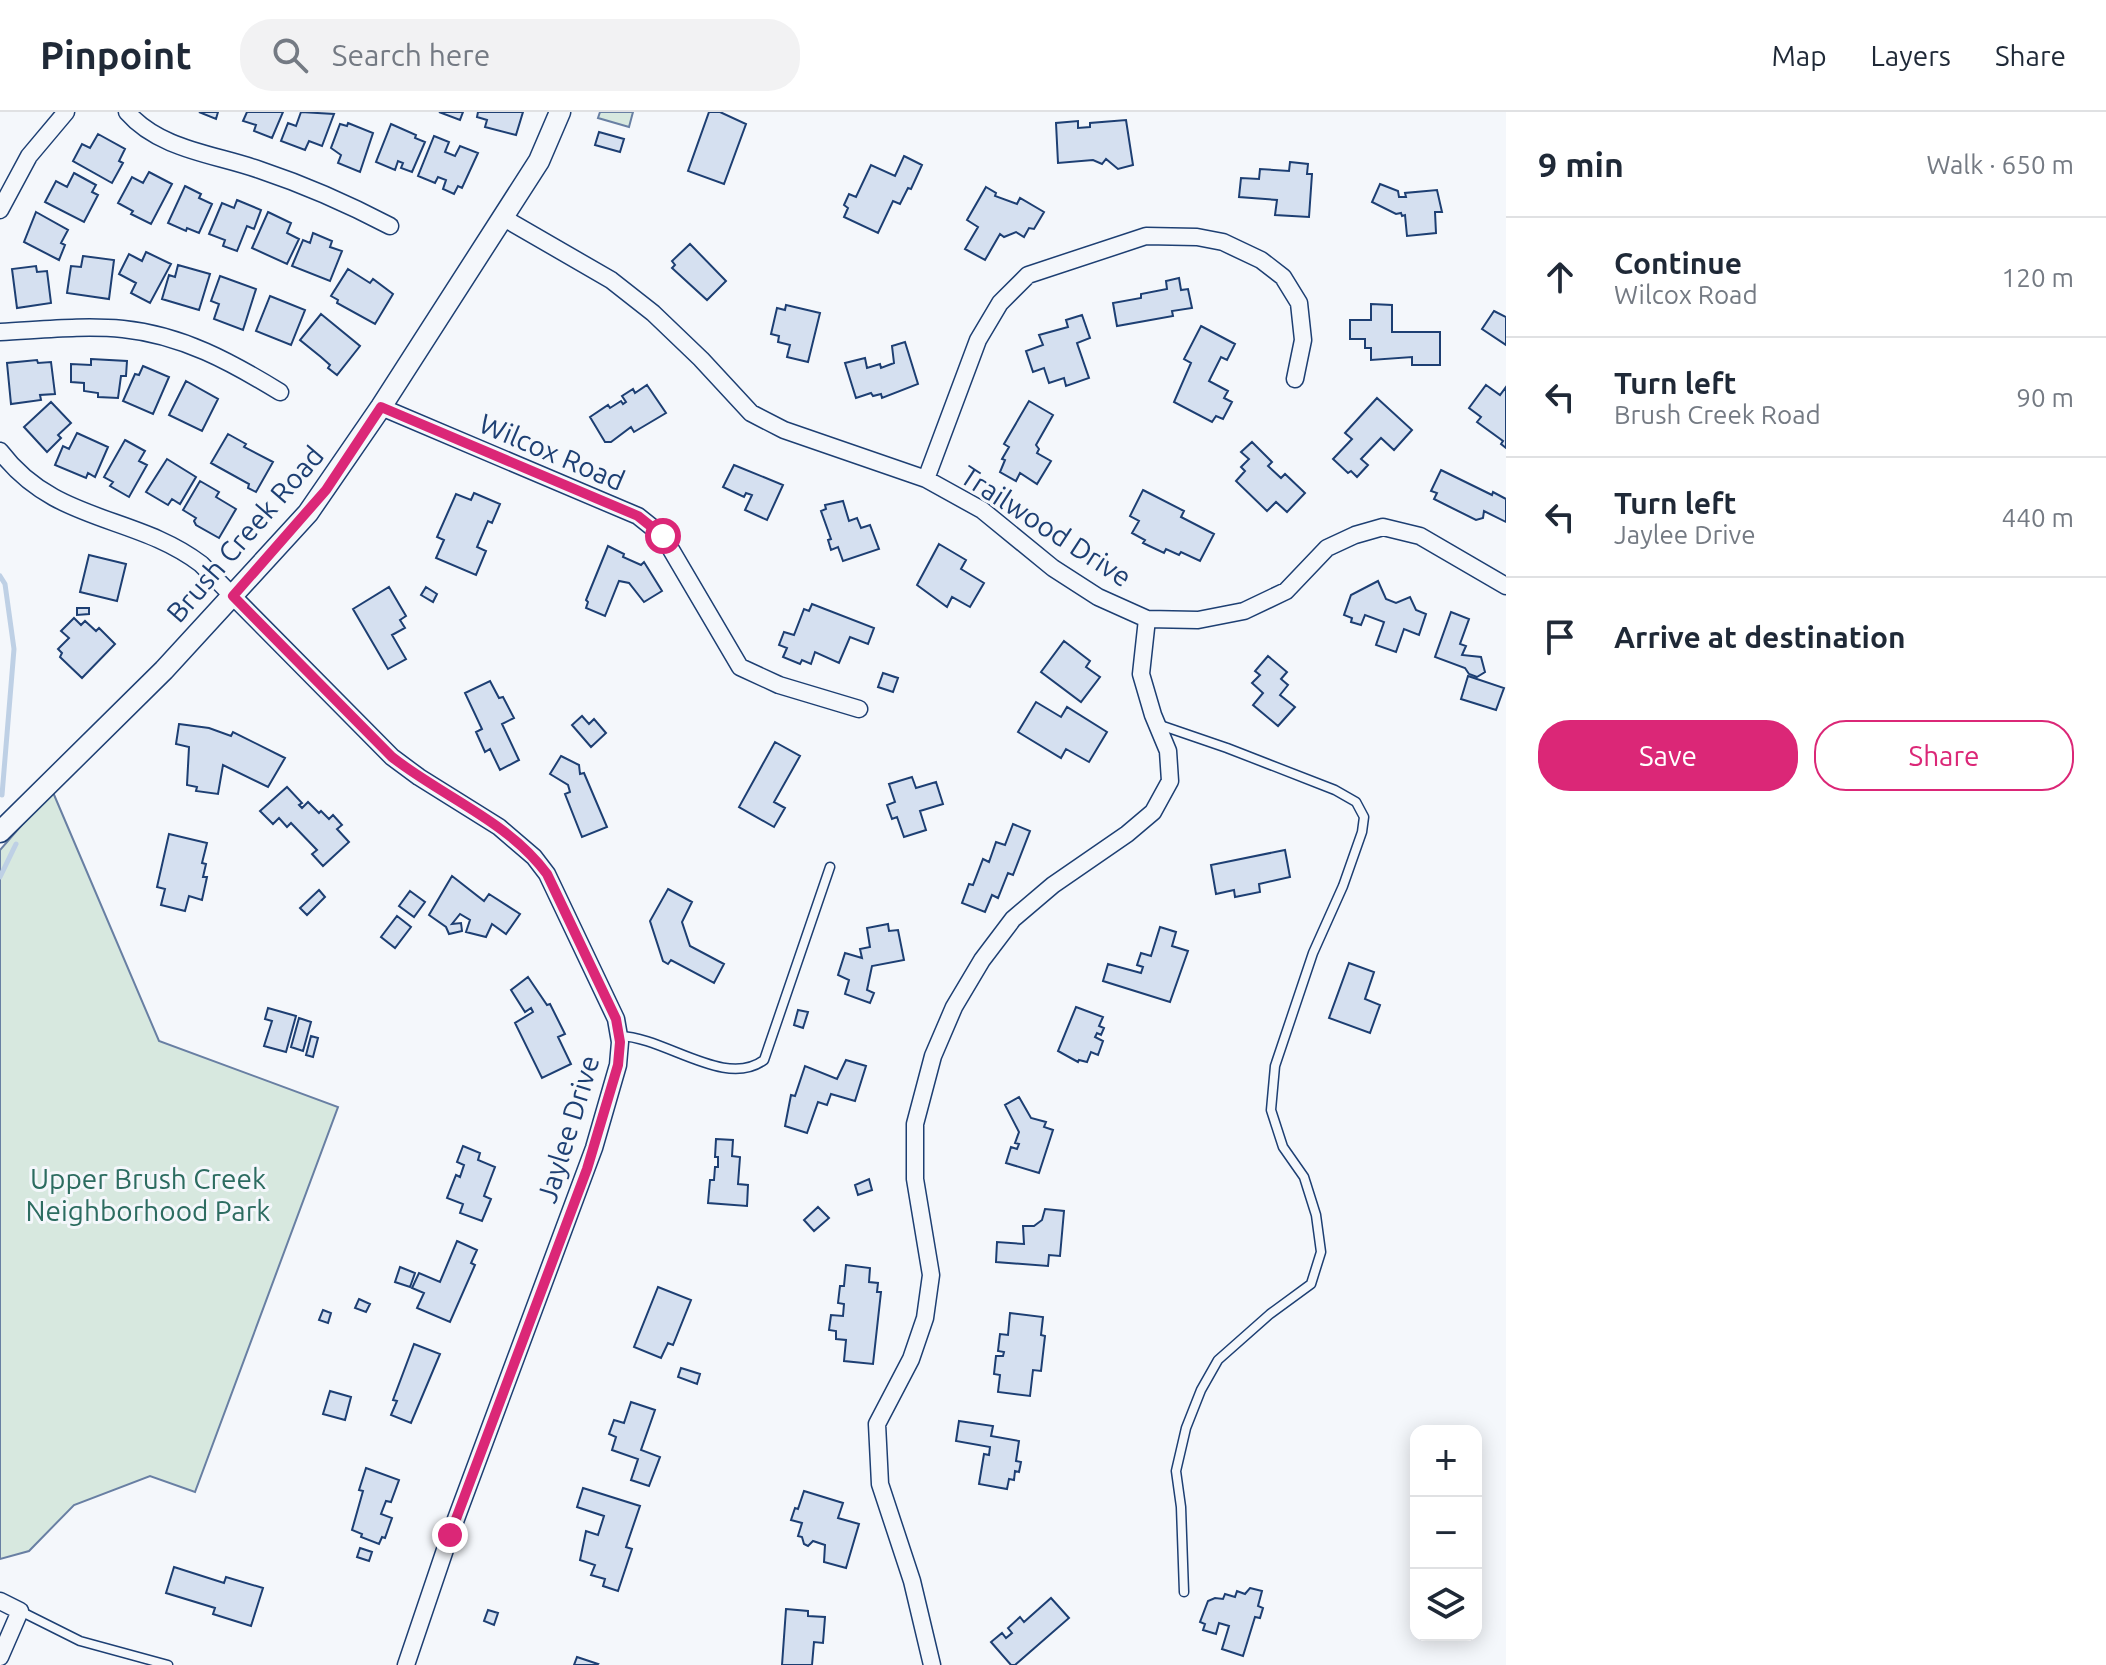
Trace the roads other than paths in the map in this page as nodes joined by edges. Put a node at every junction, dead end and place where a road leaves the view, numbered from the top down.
1 (66, 112) edge
2 (127, 112) edge
3 (560, 112) edge
4 (0, 210) edge
5 (502, 217) junction
6 (390, 226) dead end
7 (0, 332) edge
8 (1295, 379) dead end
9 (280, 392) dead end
10 (381, 407) junction
11 (0, 451) edge
12 (926, 479) junction
13 (1506, 586) edge
14 (233, 596) junction
15 (1147, 619) junction
16 (859, 709) dead end
17 (1156, 723) junction
18 (0, 832) edge
19 (830, 867) dead end
20 (619, 1036) junction
21 (1184, 1592) dead end
22 (0, 1601) edge
23 (20, 1611) junction
24 (0, 1657) edge
25 (168, 1665) edge
26 (406, 1665) edge
27 (932, 1665) edge

1 - 4 street
2 - 6 street
3 - 5 street, Brush Creek Road
5 - 10 street, Brush Creek Road
5 - 12 street, Trailwood Drive
7 - 9 street
8 - 12 street
10 - 14 street, Brush Creek Road
10 - 16 street, Wilcox Road
11 - 14 street, Jaylee Drive
12 - 15 street, Trailwood Drive
13 - 15 street, Trailwood Drive
14 - 18 street, Brush Creek Road
14 - 20 street, Jaylee Drive
15 - 17 street
17 - 21 lane
17 - 27 street
19 - 20 lane
20 - 26 street, Jaylee Drive
22 - 23 street
23 - 24 street
23 - 25 lane

